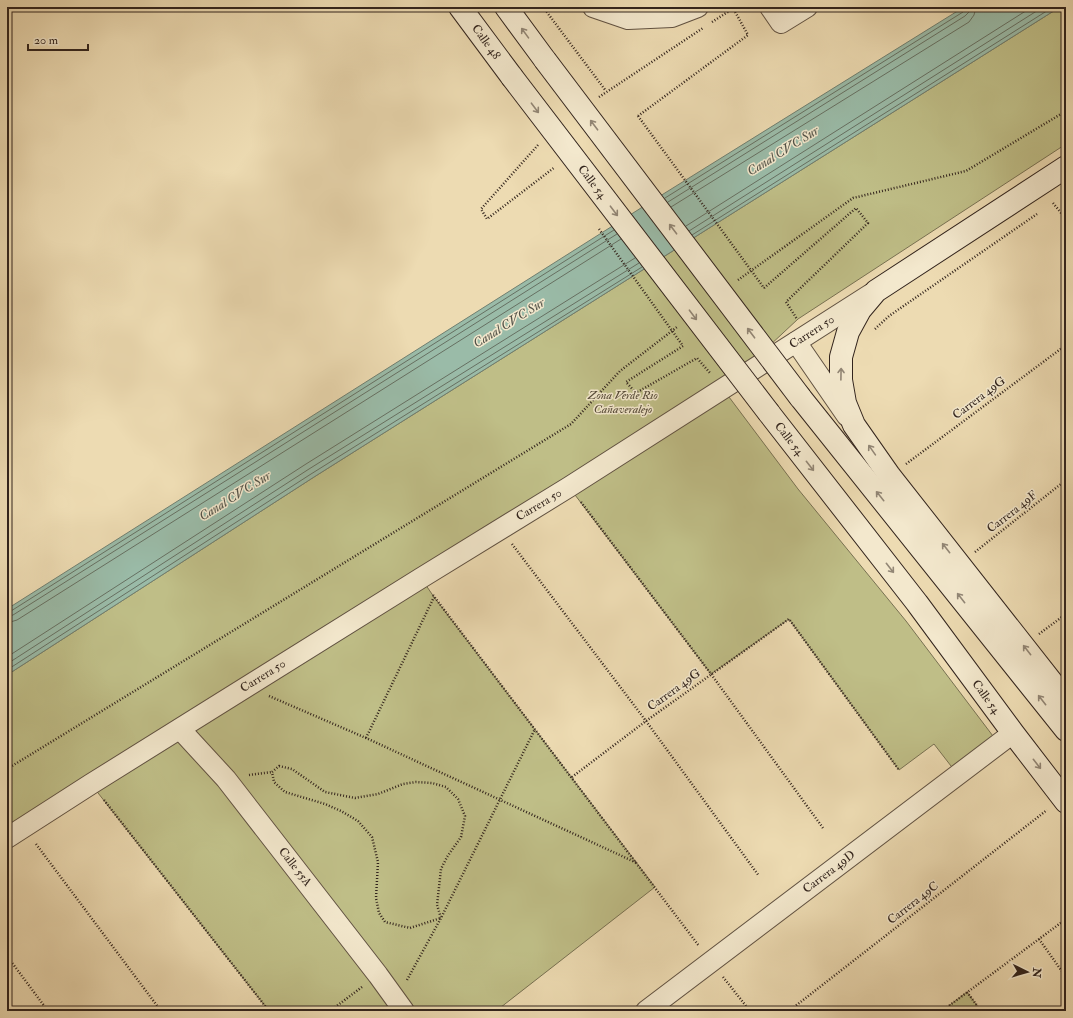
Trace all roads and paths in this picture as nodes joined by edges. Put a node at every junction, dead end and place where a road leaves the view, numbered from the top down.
1 (460, 7) edge
2 (506, 7) edge
3 (543, 7) edge
4 (593, 7) edge
5 (698, 7) edge
6 (733, 7) edge
7 (770, 7) edge
8 (807, 7) edge
9 (512, 77) joint
10 (606, 91) dead end
11 (1066, 111) edge
12 (555, 167) dead end
13 (1066, 167) edge
14 (560, 173) dead end
15 (1053, 202) dead end
16 (1040, 212) dead end
17 (1066, 220) edge
18 (596, 224) dead end
19 (736, 282) dead end
20 (876, 291) junction
21 (681, 324) dead end
22 (872, 332) dead end
23 (802, 338) junction
24 (1066, 345) edge
25 (722, 389) junction
26 (854, 425) junction
27 (902, 466) dead end
28 (1066, 480) edge
29 (569, 487) junction
30 (500, 529) junction
31 (969, 557) dead end
32 (421, 578) junction
33 (434, 597) junction
34 (1066, 614) edge
35 (1037, 635) dead end
36 (710, 674) junction
37 (247, 687) junction
38 (1066, 704) edge
39 (646, 721) junction
40 (180, 729) junction
41 (535, 729) junction
42 (1066, 730) edge
43 (1013, 733) junction
44 (366, 738) junction
45 (7, 769) edge
46 (899, 770) dead end
47 (572, 777) junction
48 (91, 784) junction
49 (500, 800) junction
50 (1057, 805) edge
51 (823, 828) dead end
52 (15, 833) edge
53 (637, 863) junction
54 (759, 876) dead end
55 (441, 918) junction
56 (1066, 919) edge
57 (688, 929) dead end
58 (1039, 939) junction
59 (7, 956) edge
60 (711, 962) junction
61 (378, 975) junction
62 (1066, 977) edge
63 (967, 992) junction
64 (400, 1005) edge
65 (980, 1010) edge
66 (48, 1011) edge
67 (161, 1011) edge
68 (268, 1011) edge
69 (330, 1011) edge
70 (646, 1011) edge
71 (750, 1011) edge
72 (789, 1011) edge
73 (942, 1011) edge
74 (976, 1011) edge

1 - 9 main road, Calle 48
42 -> 2 main road, bridge
3 - 10 path
4 - 5 street
6 - 23 path, bridge
7 - 8 street
9 -> 43 main road, Calle 54, bridge
11 - 19 path
12 - 14 path
13 - 20 main road, Carrera 50
15 - 17 path
16 - 22 path
18 - 25 path, bridge
20 - 23 street, Carrera 50
26 -> 20 main road
21 - 45 path
23 - 25 street, Carrera 50
23 - 26 street
24 - 27 path, Carrera 49G
25 - 29 street, Carrera 50
38 -> 26 main road
28 - 31 path, Carrera 49F
29 - 30 street, Carrera 50
29 - 36 path
30 - 32 street, Carrera 50
30 - 39 path
32 - 33 path
32 - 37 street, Carrera 50
33 - 41 path
33 - 44 path
34 - 35 path
36 - 39 path, Carrera 49G
36 - 46 path, Carrera 49G
36 - 51 path
37 - 40 street, Carrera 50
37 - 44 path
39 - 47 path, Carrera 49G
39 - 54 path
40 - 48 street, Carrera 50
40 - 61 street, Calle 55A
41 - 47 path
41 - 49 path
43 -> 50 main road, Calle 54
43 - 60 street, Carrera 49D
44 - 49 path
47 - 53 path
48 - 52 street, Carrera 50
48 - 68 path
49 - 53 path
49 - 55 path
50 - 72 path, Carrera 49C
52 - 67 path
53 - 57 path
55 - 55 path
55 - 64 path
56 - 58 path
58 - 62 path
58 - 63 path
59 - 66 path
60 - 70 street, Carrera 49D
60 - 71 path
61 - 64 street, Calle 55A
61 - 69 path
63 - 65 path
63 - 73 path
65 - 74 path

